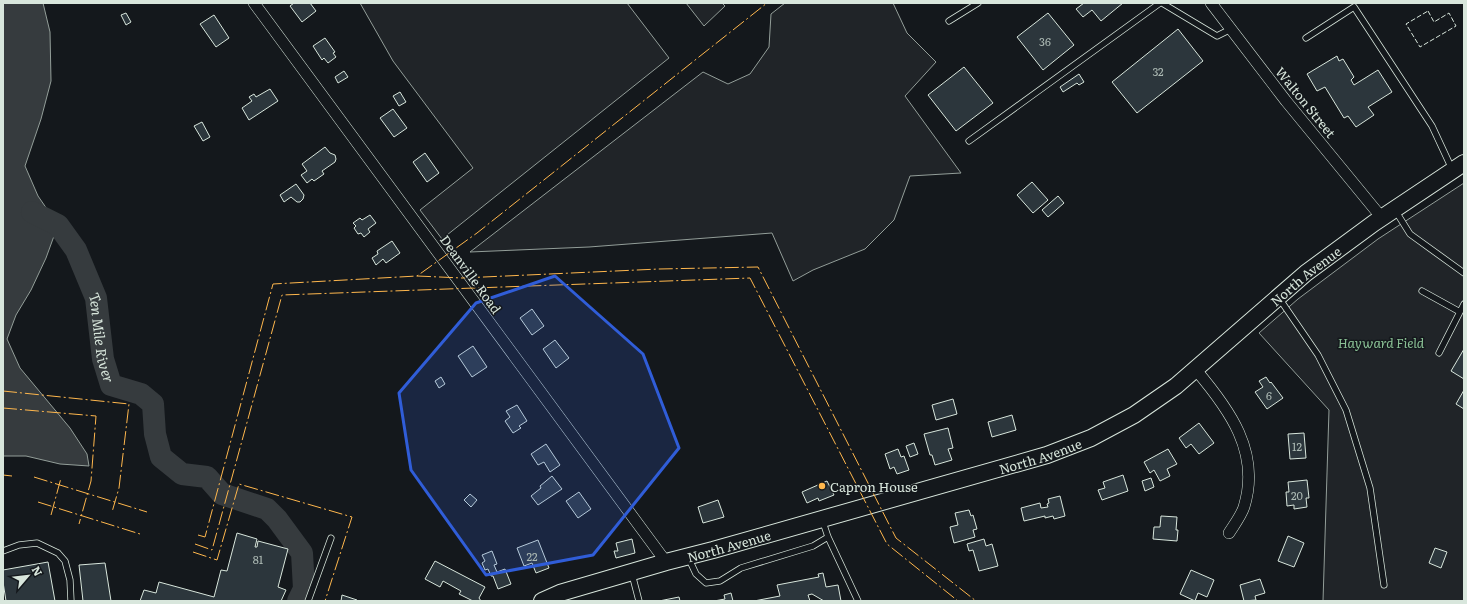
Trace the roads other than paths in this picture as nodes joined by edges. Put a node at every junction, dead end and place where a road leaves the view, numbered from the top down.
1 (254, 3) edge
2 (978, 3) edge
3 (1161, 3) edge
4 (1212, 4) edge
5 (1354, 5) edge
6 (949, 21) dead end
7 (1231, 29) junction
8 (1306, 38) dead end
9 (969, 141) dead end
10 (1458, 167) edge
11 (1388, 214) junction
12 (1464, 273) edge
13 (1422, 291) dead end
14 (1278, 296) junction
15 (1464, 304) edge
16 (1460, 312) junction
17 (1439, 353) dead end
18 (1196, 370) junction
19 (822, 519) junction
20 (1229, 533) dead end
21 (828, 537) junction
22 (331, 538) dead end
23 (3, 550) edge
24 (688, 557) junction
25 (666, 562) junction
26 (632, 573) junction
27 (1384, 585) dead end
28 (71, 601) edge
29 (308, 601) edge
30 (542, 601) edge
31 (639, 601) edge
32 (858, 601) edge

1 - 25 street, Deanville Road
2 - 6 lane
3 - 7 lane
3 - 9 lane
4 - 7 street, Walton Street
5 - 8 lane
5 - 10 lane
7 - 11 street, Walton Street
10 - 11 main road, North Avenue
11 - 12 lane
11 - 14 main road, North Avenue
13 - 16 lane
14 - 18 main road, North Avenue
14 - 27 lane
15 - 16 lane
16 - 17 lane
18 - 19 main road, North Avenue
18 - 20 street
19 - 21 lane
19 - 24 main road, North Avenue
21 - 24 lane
21 - 32 lane
22 - 29 lane
23 - 28 lane
24 - 25 main road, North Avenue
25 - 26 main road, North Avenue
26 - 30 main road, North Avenue
26 - 31 lane

